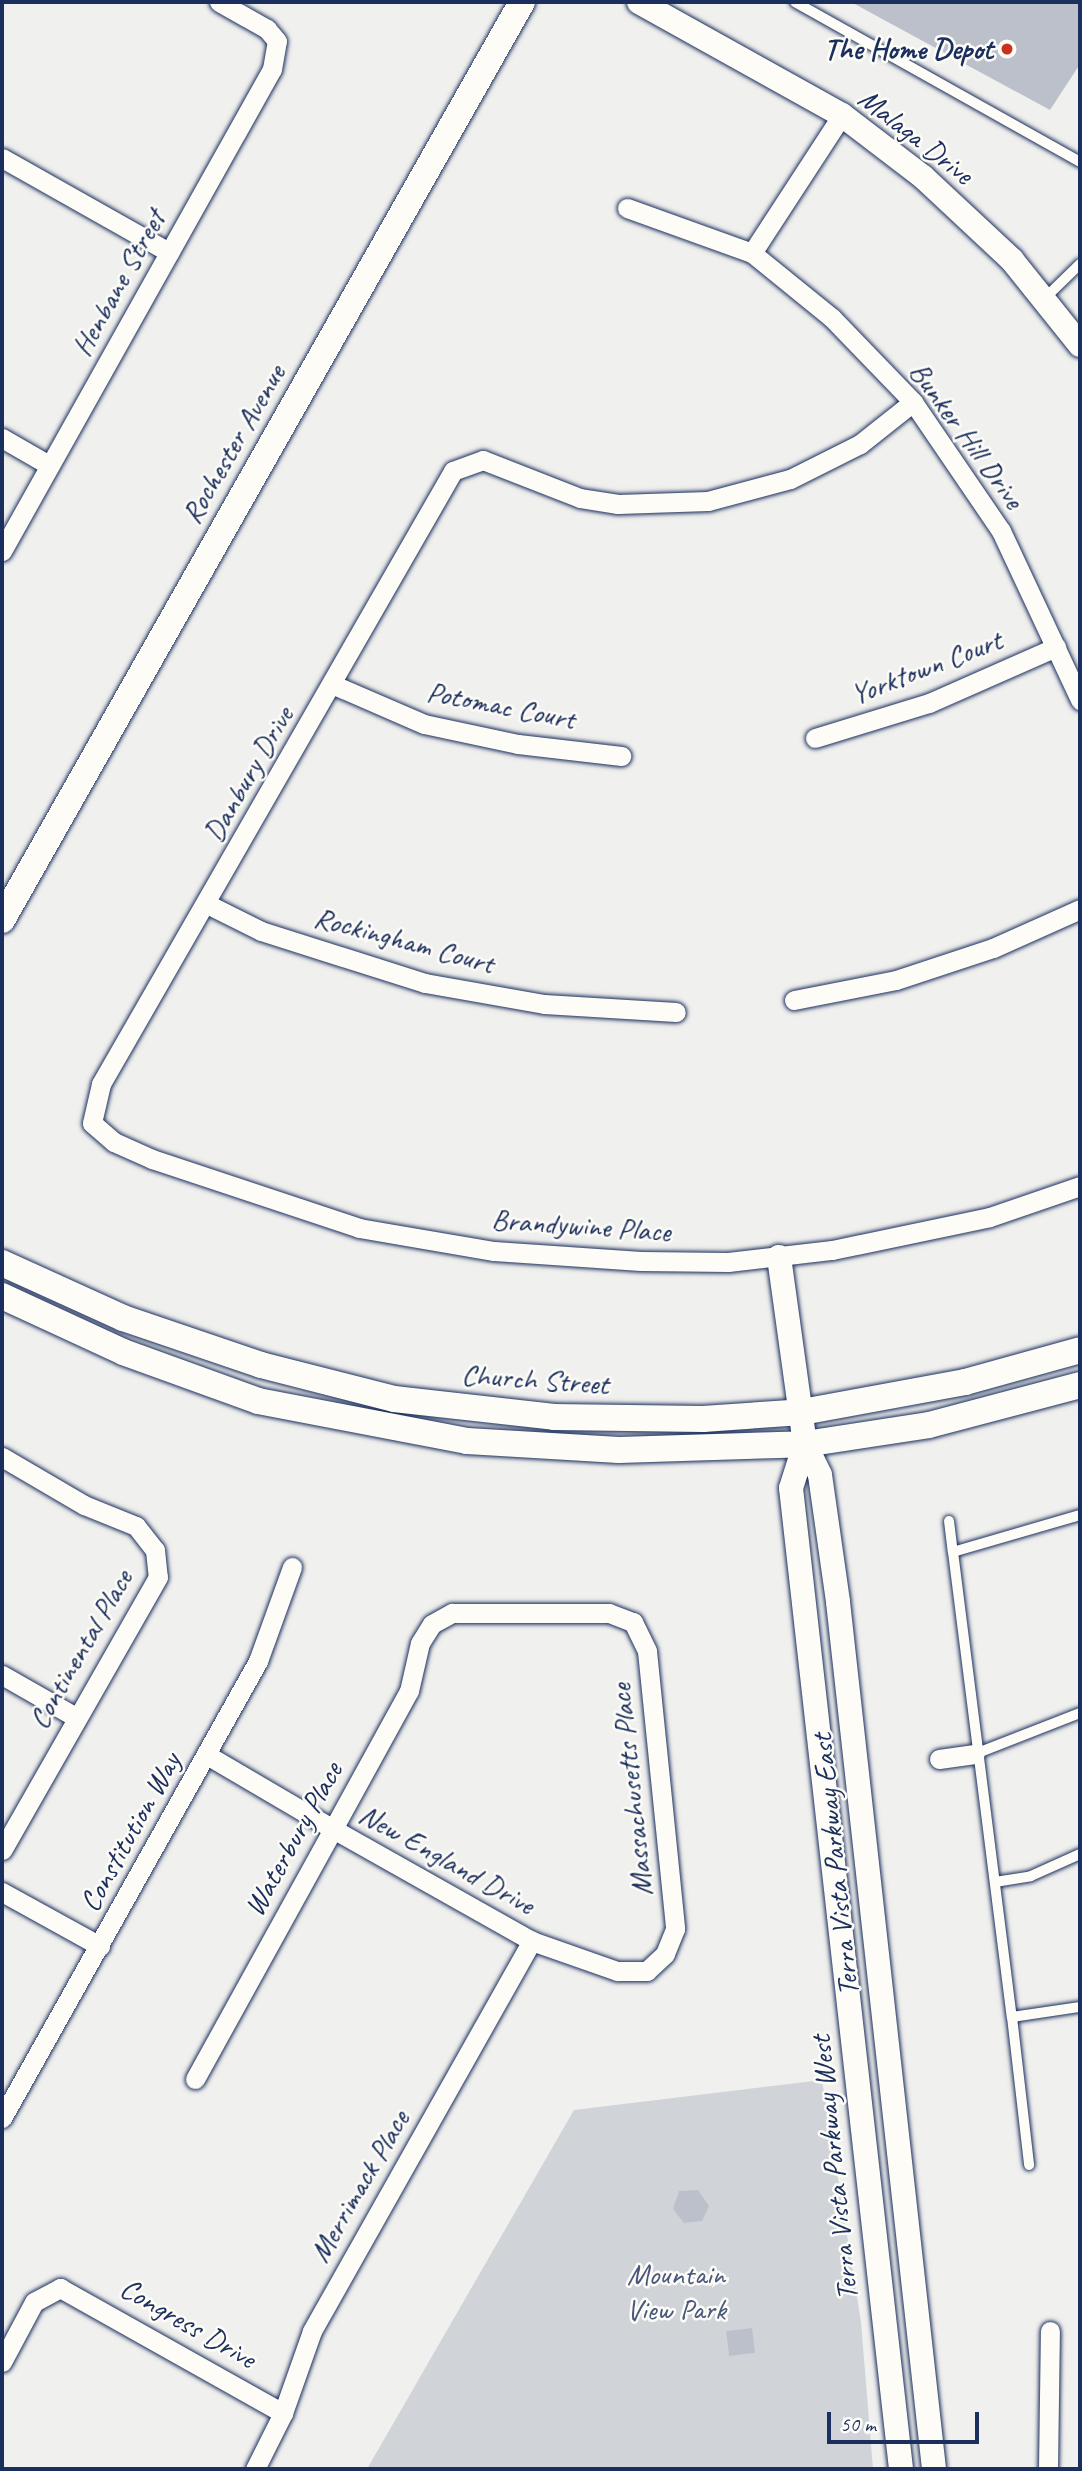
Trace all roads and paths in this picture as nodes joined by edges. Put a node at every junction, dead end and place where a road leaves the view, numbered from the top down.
1 (219, 2) edge
2 (522, 2) edge
3 (639, 2) edge
4 (794, 2) edge
5 (842, 115) junction
6 (2, 158) edge
7 (1080, 162) edge
8 (628, 208) dead end
9 (169, 252) junction
10 (752, 253) junction
11 (1080, 264) edge
12 (1043, 299) junction
13 (1080, 345) edge
14 (913, 402) junction
15 (2, 438) edge
16 (49, 465) junction
17 (2, 551) edge
18 (1056, 647) junction
19 (334, 685) junction
20 (1080, 700) edge
21 (815, 738) dead end
22 (621, 756) dead end
23 (207, 904) junction
24 (1080, 909) edge
25 (2, 920) edge
26 (794, 1000) dead end
27 (676, 1012) dead end
28 (92, 1123) joint
29 (1080, 1186) edge
30 (779, 1257) junction
31 (2, 1263) edge
32 (2, 1296) edge
33 (1080, 1350) edge
34 (1080, 1385) edge
35 (802, 1412) junction
36 (805, 1444) junction
37 (2, 1457) edge
38 (1080, 1516) edge
39 (949, 1521) dead end
40 (953, 1552) junction
41 (292, 1567) dead end
42 (432, 1624) joint
43 (2, 1675) edge
44 (1080, 1713) edge
45 (74, 1716) junction
46 (975, 1754) junction
47 (207, 1755) junction
48 (939, 1759) dead end
49 (333, 1829) junction
50 (2, 1850) edge
51 (1080, 1854) edge
52 (995, 1882) junction
53 (2, 1892) edge
54 (532, 1941) junction
55 (100, 1946) junction
56 (665, 1954) joint
57 (1080, 2007) edge
58 (1012, 2017) junction
59 (195, 2079) dead end
60 (2, 2118) edge
61 (1029, 2165) dead end
62 (1051, 2331) dead end
63 (2, 2362) edge
64 (283, 2413) junction
65 (255, 2469) edge
66 (901, 2469) edge
67 (934, 2469) edge
68 (1048, 2469) edge

1 - 9 street, Henbane Street
2 - 25 main road, Rochester Avenue
3 - 5 street, Malaga Drive
4 - 7 lane
5 - 10 street
5 - 12 street, Malaga Drive
6 - 9 street
8 - 10 street, Bunker Hill Drive
9 - 16 street, Henbane Street
10 - 14 street, Bunker Hill Drive
11 - 12 lane
12 - 13 street, Malaga Drive
14 - 18 street, Bunker Hill Drive
14 - 19 street, Danbury Drive
15 - 16 street
16 - 17 street, Henbane Street
18 - 20 street, Bunker Hill Drive
18 - 21 street, Yorktown Court
19 - 22 street, Potomac Court
19 - 23 street, Danbury Drive
23 - 27 street, Rockingham Court
23 - 28 street, Danbury Drive
24 - 26 street
28 - 30 street, Brandywine Place
29 - 30 street, Brandywine Place
30 - 35 street, Terra Vista Parkway East
31 - 35 main road, Church Street
32 - 36 main road
33 - 35 main road, Church Street
34 - 36 main road
35 - 36 street, Terra Vista Parkway East
36 - 66 street, Terra Vista Parkway West
36 - 67 street, Terra Vista Parkway East
37 - 45 street, Continental Place
38 - 40 lane
39 - 40 lane
40 - 46 lane
41 - 47 street, Constitution Way
42 - 49 street, Waterbury Place
42 - 56 street, Massachusetts Place
43 - 45 street
44 - 46 lane
45 - 50 street, Continental Place
46 - 48 street
46 - 52 lane
47 - 49 street, New England Drive
47 - 55 street, Constitution Way
49 - 54 street, New England Drive
49 - 59 street, Waterbury Place
51 - 52 lane
52 - 58 lane
53 - 55 street
54 - 56 street, New England Drive
54 - 64 street, Merrimack Place
55 - 60 street, Constitution Way
57 - 58 lane
58 - 61 lane
62 - 68 street
63 - 64 street, Congress Drive
64 - 65 street, Merrimack Place

